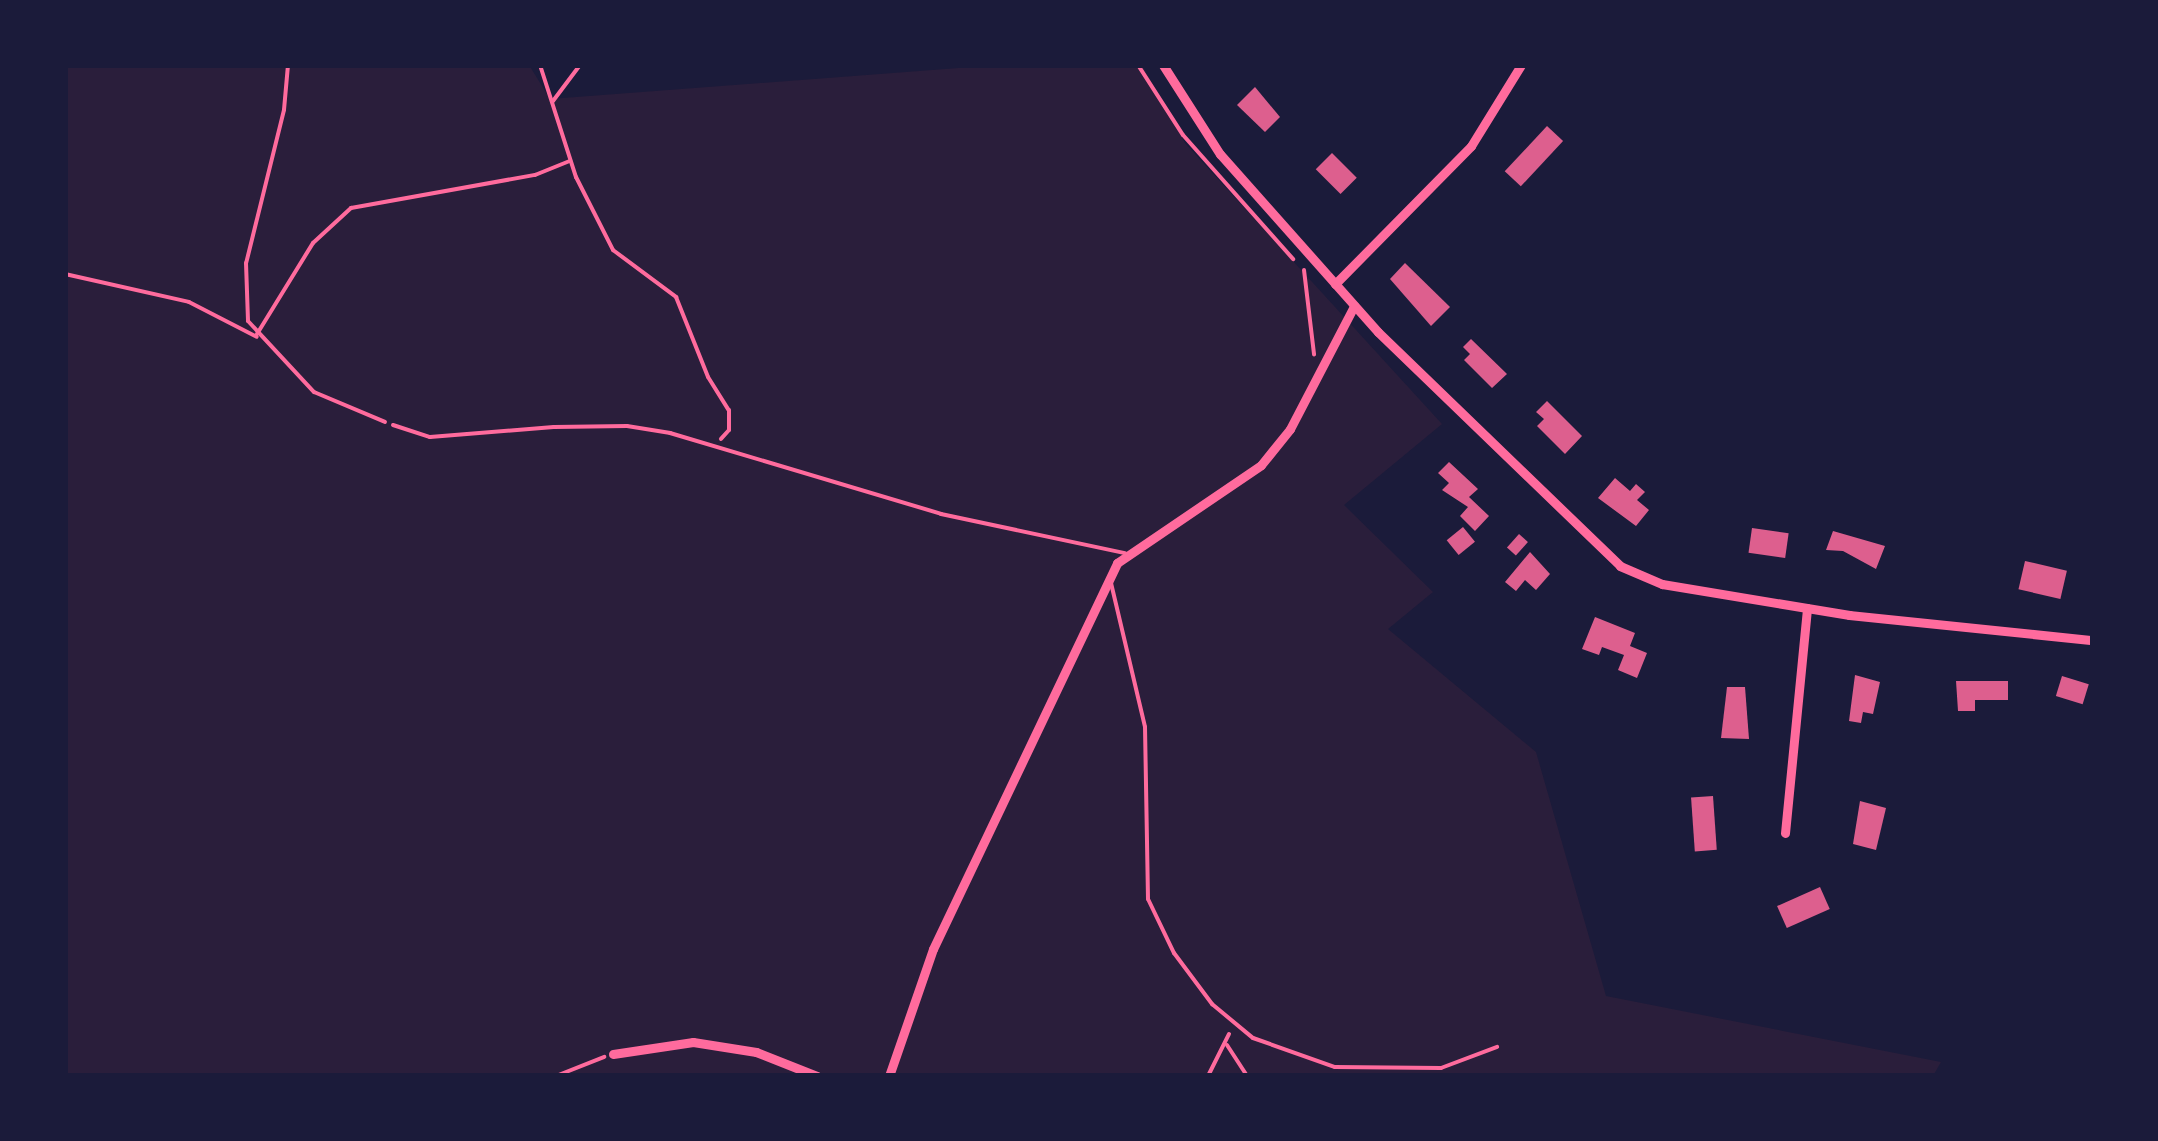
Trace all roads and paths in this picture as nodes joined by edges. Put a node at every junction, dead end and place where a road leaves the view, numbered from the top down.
1 (288, 65) edge
2 (540, 65) edge
3 (580, 65) edge
4 (1138, 65) edge
5 (1163, 65) edge
6 (1520, 65) edge
7 (552, 103) junction
8 (570, 161) junction
9 (65, 274) edge
10 (1335, 284) junction
11 (1354, 306) junction
12 (260, 337) junction
13 (1318, 373) junction
14 (393, 425) joint
15 (716, 445) junction
16 (1125, 553) junction
17 (1110, 578) junction
18 (1807, 608) junction
19 (2093, 640) edge
20 (1784, 833) dead end
21 (1231, 1024) junction
22 (1227, 1044) junction
23 (1497, 1047) dead end
24 (613, 1054) joint
25 (556, 1076) edge
26 (817, 1076) edge
27 (889, 1076) edge
28 (1208, 1076) edge
29 (1247, 1076) edge

1 - 12 path
2 - 7 path
3 - 7 path
4 - 13 path
5 - 10 street
6 - 10 street
7 - 8 path
8 - 12 path
8 - 15 path
9 - 12 path
10 - 11 street
11 - 13 street
11 - 18 street
12 - 14 path
13 - 16 street
14 - 15 lane
15 - 16 lane
16 - 17 street
17 - 21 lane
17 - 27 street
18 - 19 street
18 - 20 street
21 - 22 path
21 - 23 lane
22 - 28 path
22 - 29 path
24 - 25 path
24 - 26 street

